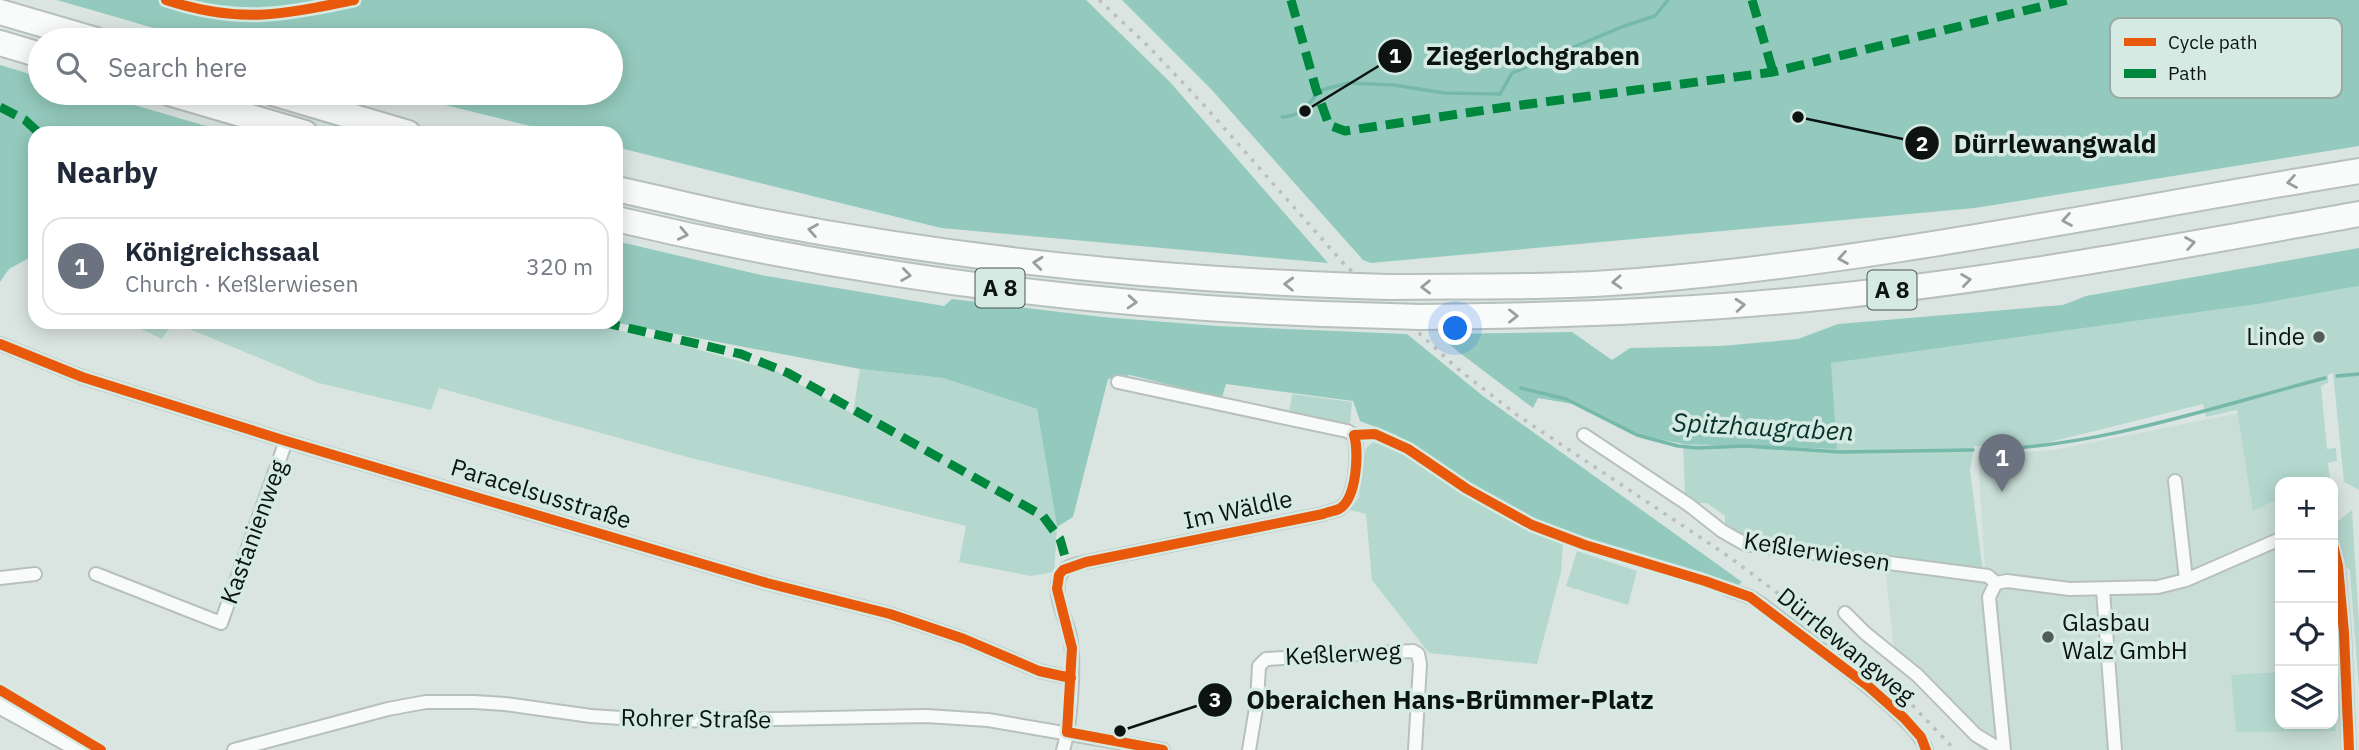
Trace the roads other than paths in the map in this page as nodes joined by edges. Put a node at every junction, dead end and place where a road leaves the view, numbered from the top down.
1 (0, 12) edge
2 (55, 28) edge
3 (0, 43) edge
4 (28, 51) edge
5 (210, 105) edge
6 (314, 105) edge
7 (281, 126) edge
8 (384, 126) edge
9 (2359, 171) edge
10 (623, 191) edge
11 (2359, 214) edge
12 (623, 220) edge
13 (0, 344) edge
14 (1118, 382) dead end
15 (1584, 435) dead end
16 (286, 441) junction
17 (2175, 481) dead end
18 (2276, 540) edge
19 (2338, 566) edge
20 (35, 574) dead end
21 (96, 575) dead end
22 (0, 578) edge
23 (2186, 580) junction
24 (1996, 583) junction
25 (1727, 589) dead end
26 (2103, 590) junction
27 (1845, 612) dead end
28 (1071, 678) junction
29 (0, 704) edge
30 (1067, 732) junction
31 (2004, 749) edge
32 (84, 750) edge
33 (234, 750) edge
34 (1063, 750) edge
35 (1163, 750) edge
36 (1249, 750) edge
37 (1415, 750) edge
38 (1926, 750) edge
39 (2115, 750) edge
40 (2349, 750) edge

1 - 2 highway
3 - 4 highway
5 - 7 highway
6 - 8 highway
9 -> 10 highway, A 8, bridge
12 -> 11 highway, A 8, bridge
13 - 16 street, Paracelsusstraße
14 - 28 street, Im Wäldle
15 - 24 street, Keßlerwiesen
16 - 21 street, Kastanienweg
16 - 28 street, Paracelsusstraße
17 - 23 street
18 - 23 street, Keßlerwiesen
19 - 40 street
20 - 22 street
23 - 26 street, Keßlerwiesen
24 - 26 street, Keßlerwiesen
24 - 31 street
25 - 38 street, Dürrlewangweg
26 - 39 street
27 - 31 street
28 - 30 street
29 - 32 main road
30 - 33 street, Rohrer Straße
30 - 34 street
30 - 35 street, Rohrer Straße
36 - 37 street, Keßlerweg

